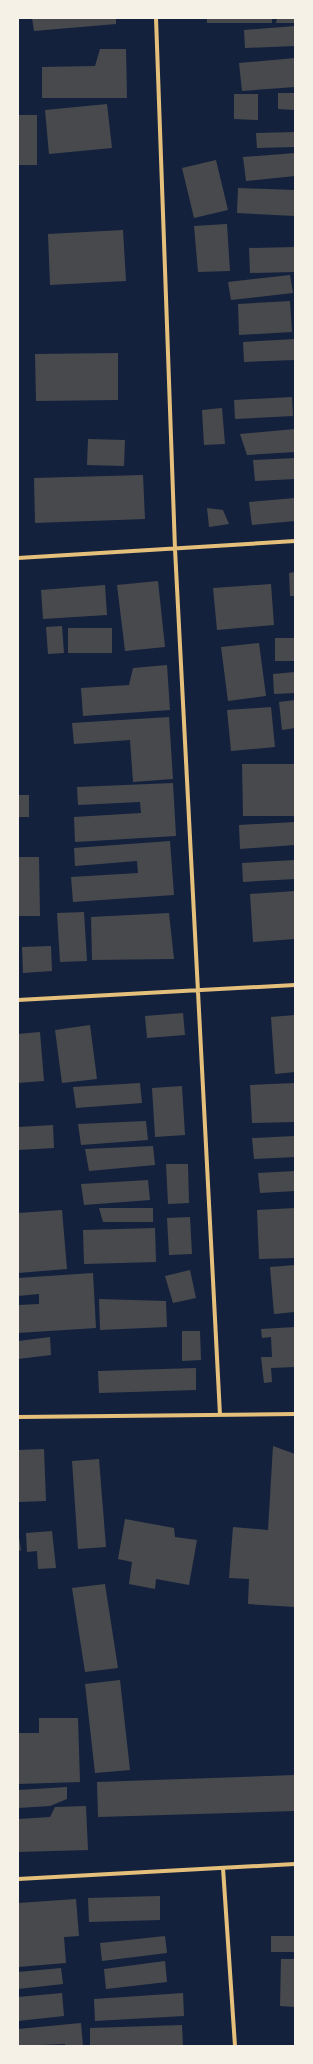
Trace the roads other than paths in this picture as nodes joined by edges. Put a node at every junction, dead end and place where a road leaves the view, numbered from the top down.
1 (156, 18) edge
2 (295, 541) edge
3 (175, 549) junction
4 (18, 558) edge
5 (295, 985) edge
6 (199, 990) junction
7 (18, 1000) edge
8 (295, 1414) edge
9 (220, 1415) junction
10 (18, 1417) edge
11 (295, 1864) edge
12 (223, 1868) junction
13 (18, 1879) edge
14 (236, 2046) edge

1 - 3 street
2 - 3 street
3 - 4 street
3 - 6 street
5 - 6 street
6 - 7 street
6 - 9 street
8 - 9 street
9 - 10 street
11 - 12 street
12 - 13 street
12 - 14 street

